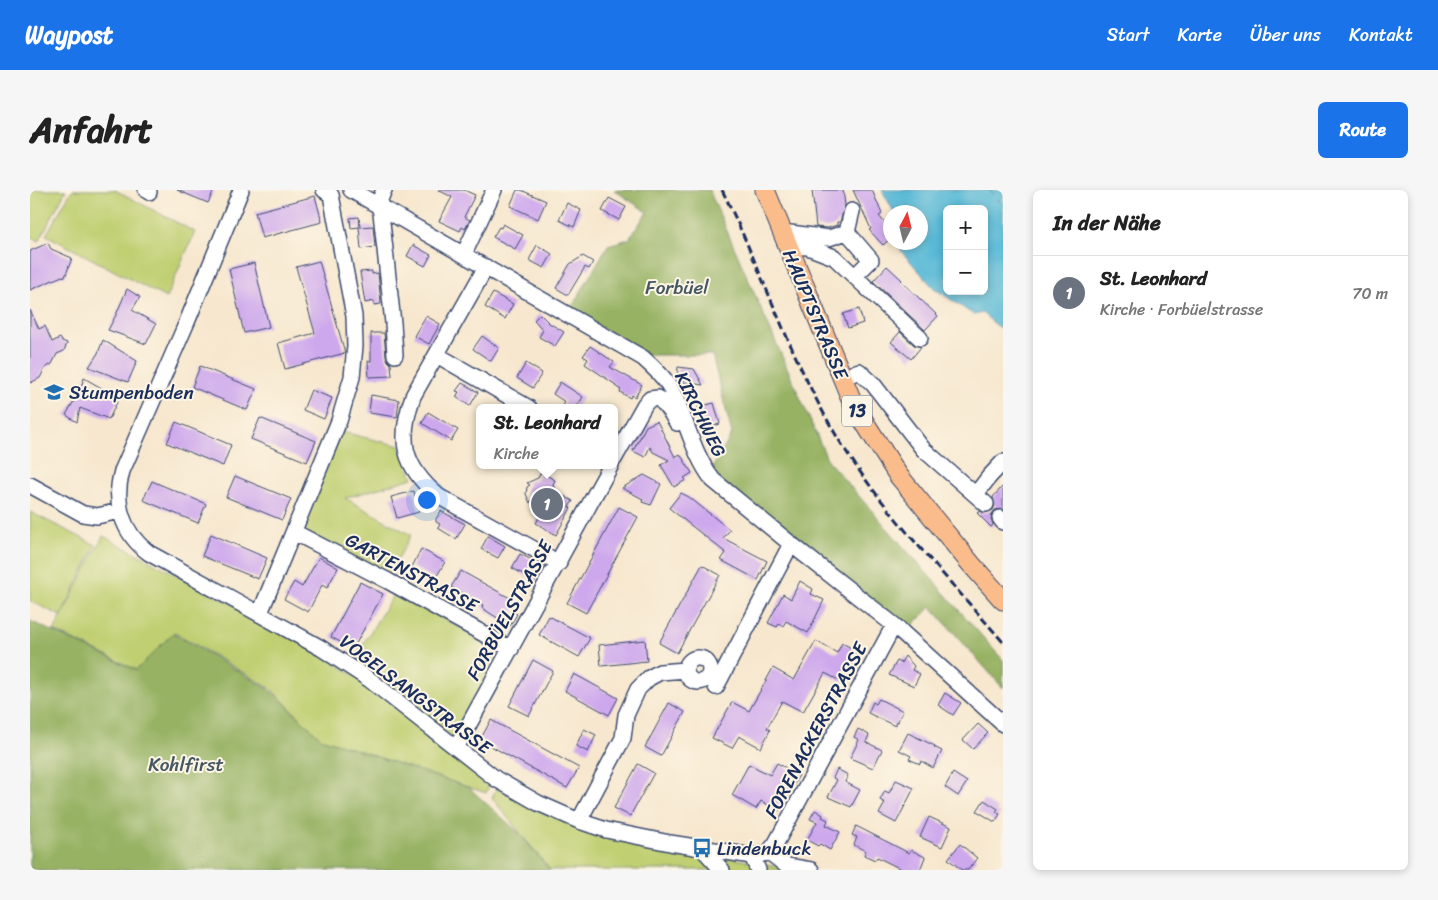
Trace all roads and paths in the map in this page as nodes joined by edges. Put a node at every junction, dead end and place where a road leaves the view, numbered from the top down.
1 (241, 190) edge
2 (324, 190) edge
3 (351, 190) edge
4 (384, 190) edge
5 (494, 190) edge
6 (765, 190) edge
7 (378, 204) junction
8 (852, 211) dead end
9 (847, 232) junction
10 (784, 239) junction
11 (464, 254) junction
12 (486, 267) junction
13 (855, 276) junction
14 (920, 338) dead end
15 (395, 355) dead end
16 (437, 355) junction
17 (842, 378) junction
18 (522, 404) edge
19 (695, 448) junction
20 (618, 453) edge
21 (1003, 462) edge
22 (609, 469) edge
23 (30, 485) edge
24 (120, 511) junction
25 (294, 532) junction
26 (791, 544) junction
27 (559, 562) junction
28 (1003, 600) edge
29 (260, 613) junction
30 (894, 625) junction
31 (511, 649) junction
32 (686, 670) dead end
33 (716, 687) dead end
34 (1003, 724) edge
35 (456, 748) junction
36 (579, 821) junction
37 (702, 848) junction
38 (769, 852) junction
39 (752, 856) junction
40 (722, 870) edge
41 (758, 870) edge
42 (811, 870) edge

1 - 24 street
2 - 25 street
3 - 7 street, KIRCHWEG
4 - 7 street
5 - 11 street
6 - 10 main road, HAUPTSTRASSE / 13
7 - 11 street, KIRCHWEG
7 - 15 street
8 - 9 street
9 - 10 street
9 - 13 street
10 - 13 street
10 - 17 main road, HAUPTSTRASSE / 13
11 - 12 street, KIRCHWEG
12 - 16 street
12 - 19 street, KIRCHWEG
13 - 14 street
16 - 18 street
16 - 27 street
17 - 21 street
17 - 28 main road, HAUPTSTRASSE / 13
19 - 20 street, FORBÜELSTRASSE
19 - 26 street, KIRCHWEG
22 - 27 street, FORBÜELSTRASSE
23 - 24 street
24 - 29 street, VOGELSANGSTRASSE
25 - 29 street
25 - 31 street, GARTENSTRASSE
26 - 30 street, KIRCHWEG
26 - 33 street
27 - 31 street, FORBÜELSTRASSE
29 - 35 street, VOGELSANGSTRASSE
30 - 34 street, KIRCHWEG
30 - 38 street, FORENACKERSTRASSE
31 - 35 street, FORBÜELSTRASSE
32 - 36 street
35 - 36 street, VOGELSANGSTRASSE
36 - 37 street, VOGELSANGSTRASSE
37 - 39 street, VOGELSANGSTRASSE
37 - 40 street
38 - 39 street, VOGELSANGSTRASSE
38 - 42 street
39 - 41 street

